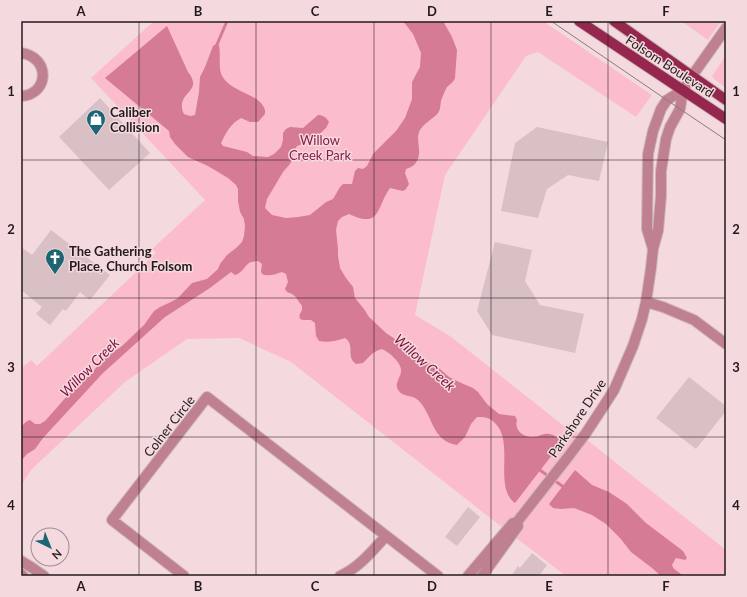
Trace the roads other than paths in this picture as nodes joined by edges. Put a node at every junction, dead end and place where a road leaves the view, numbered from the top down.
1 (579, 21) edge
2 (614, 21) edge
3 (726, 28) edge
4 (21, 53) edge
5 (692, 76) junction
6 (683, 90) junction
7 (21, 96) edge
8 (726, 100) edge
9 (726, 118) edge
10 (653, 249) junction
11 (646, 302) junction
12 (726, 344) edge
13 (517, 522) junction
14 (386, 536) junction
15 (21, 561) edge
16 (21, 574) edge
17 (23, 576) edge
18 (44, 576) edge
19 (184, 576) edge
20 (340, 576) edge
21 (438, 576) edge
22 (468, 576) edge
23 (482, 576) edge

1 - 6 main road, Folsom Boulevard
2 - 5 main road, Folsom Boulevard
3 - 5 street, Parkshore Drive
4 - 7 street
5 - 6 street, Parkshore Drive
5 - 8 main road, Folsom Boulevard
6 - 9 main road, Folsom Boulevard
6 - 10 street, Parkshore Drive
6 - 10 street, Parkshore Drive
10 - 11 street, Parkshore Drive
11 - 12 street
11 - 13 street, Parkshore Drive
13 - 22 street, Parkshore Drive
13 - 23 street, Parkshore Drive
14 - 19 street, Colner Circle
14 - 20 street
14 - 21 street, Colner Circle
15 - 18 street
16 - 17 street

